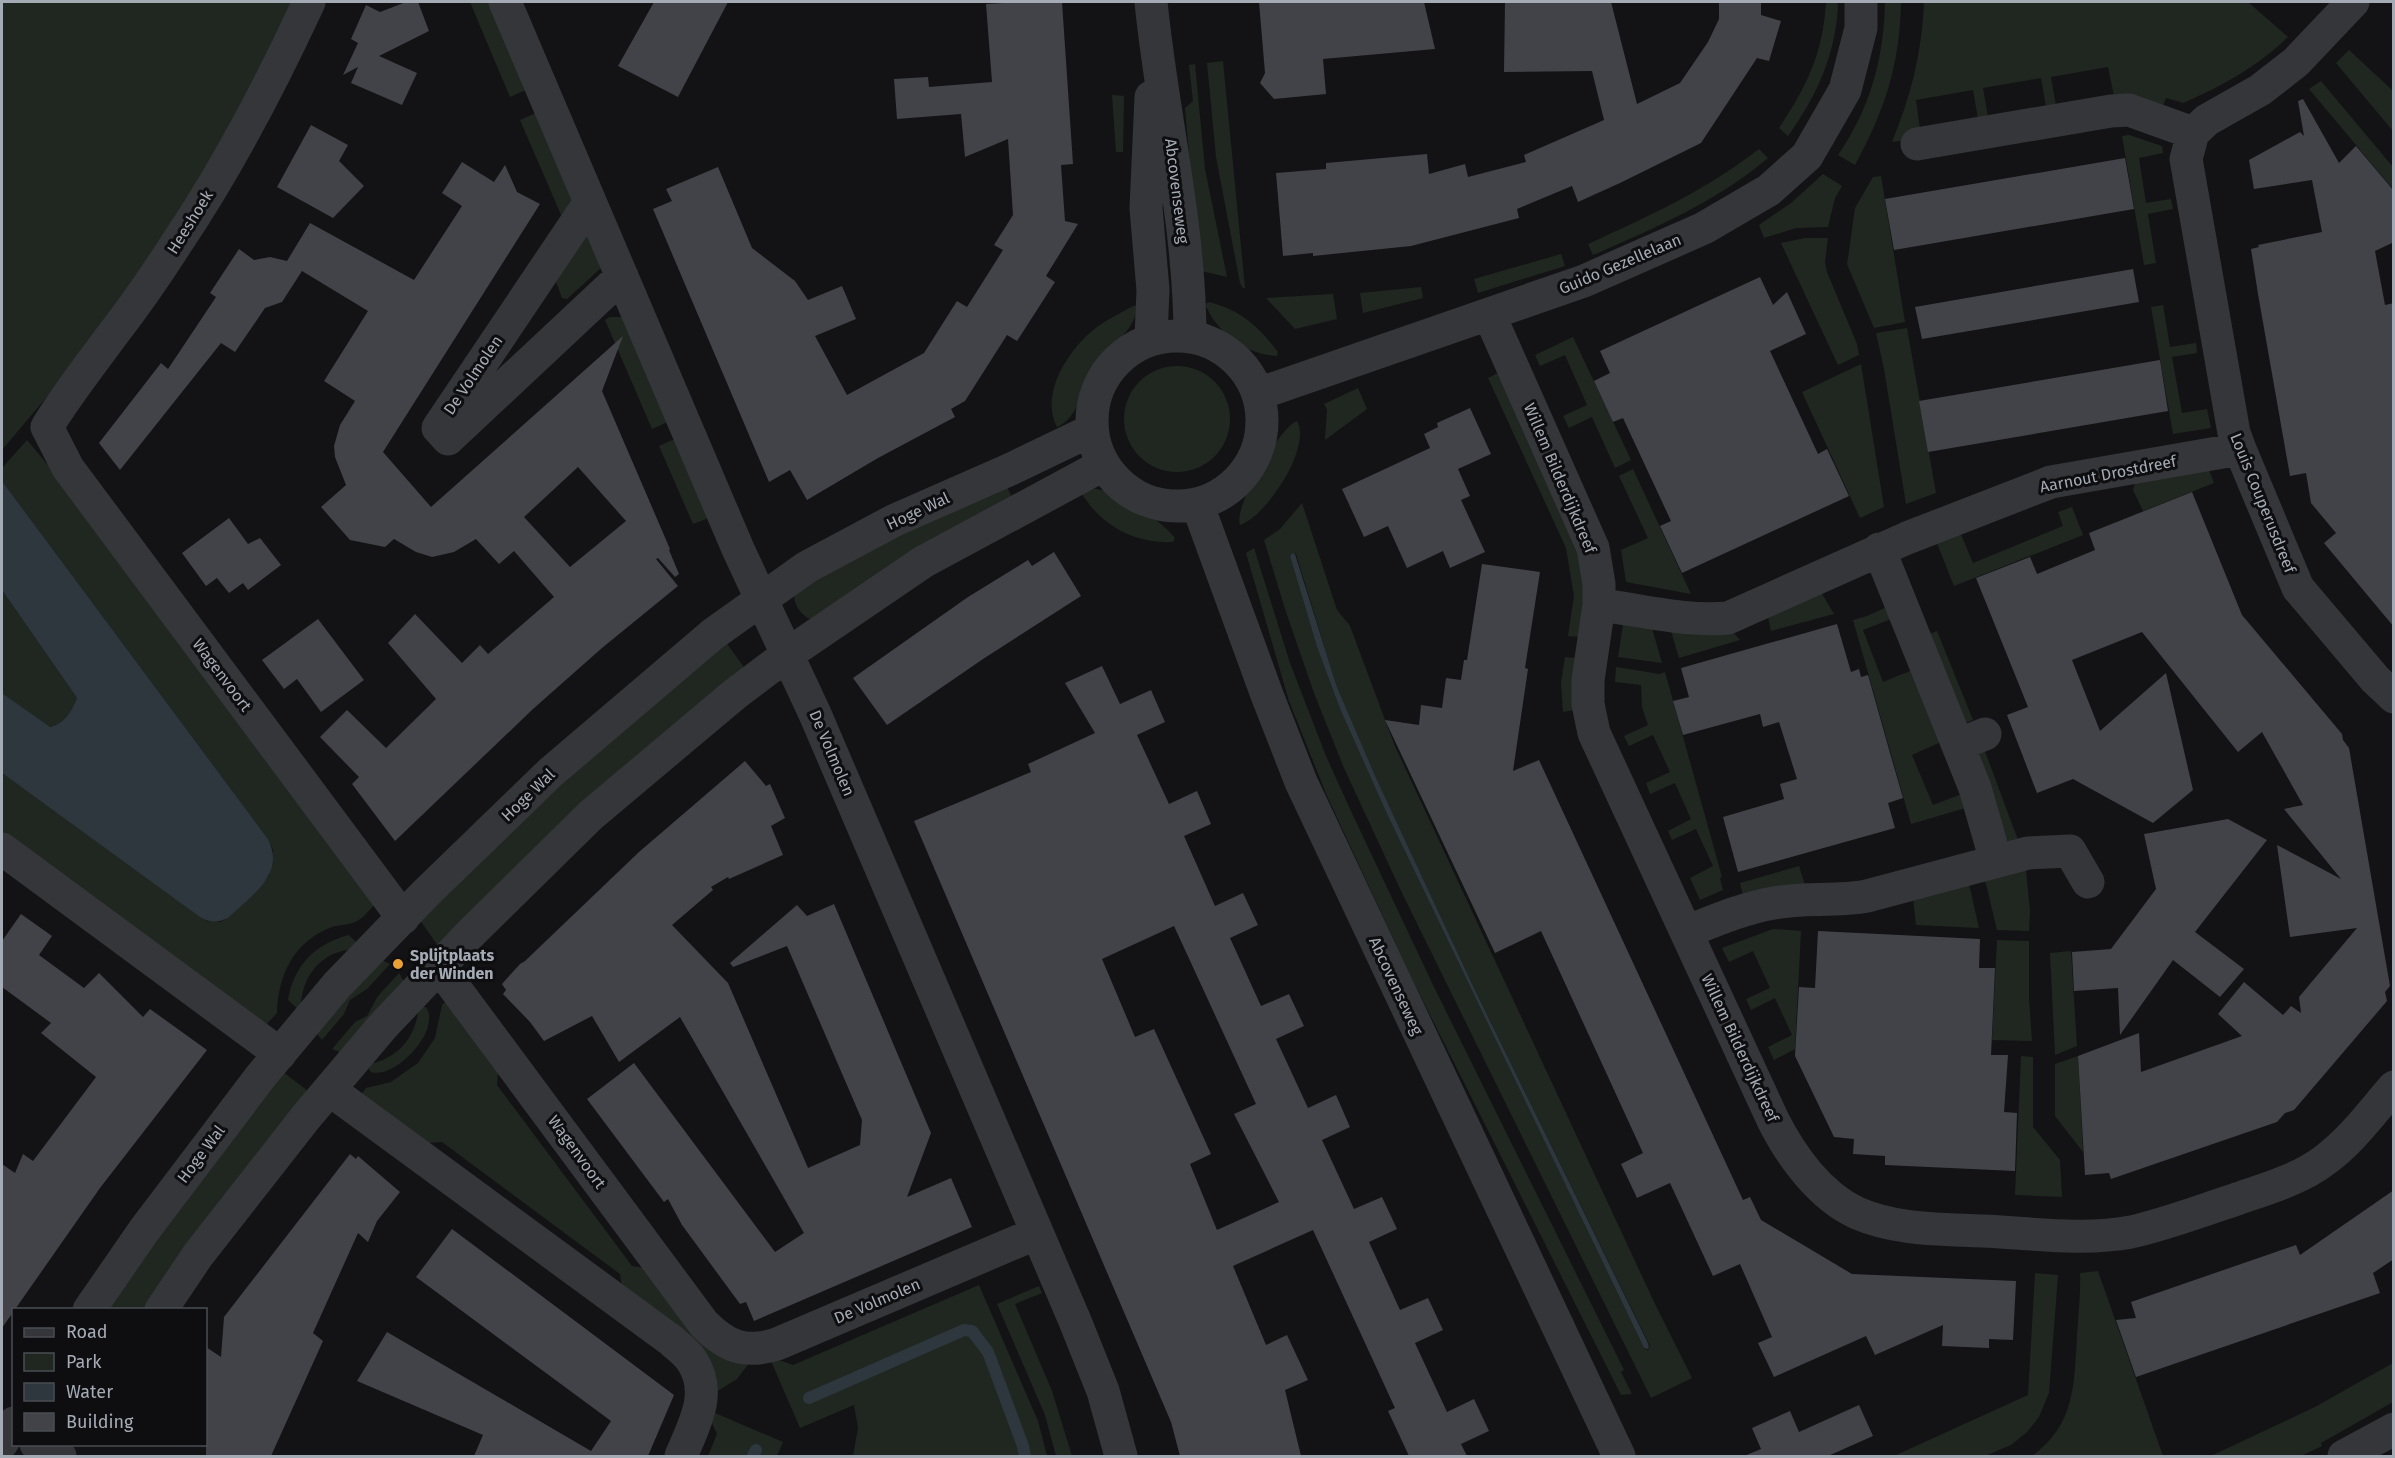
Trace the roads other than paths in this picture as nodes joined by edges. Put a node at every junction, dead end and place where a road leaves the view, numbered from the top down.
1 (309, 2) edge
2 (505, 2) edge
3 (1151, 2) edge
4 (1861, 2) edge
5 (2353, 2) edge
6 (1155, 47) junction
7 (2193, 133) junction
8 (1917, 144) dead end
9 (590, 202) junction
10 (622, 276) junction
11 (1489, 314) junction
12 (1190, 337) junction
13 (1151, 338) junction
14 (1258, 394) junction
15 (47, 427) joint
16 (1092, 430) junction
17 (2240, 449) junction
18 (1103, 465) junction
19 (1198, 506) junction
20 (1879, 549) junction
21 (762, 599) junction
22 (1599, 605) junction
23 (788, 654) junction
24 (2394, 697) edge
25 (2, 849) edge
26 (1996, 861) junction
27 (2088, 882) dead end
28 (403, 918) junction
29 (1686, 932) junction
30 (440, 968) junction
31 (280, 1054) junction
32 (2394, 1087) edge
33 (330, 1090) junction
34 (1037, 1233) junction
35 (90, 1308) edge
36 (162, 1308) edge
37 (715, 1335) joint
38 (2394, 1429) edge
39 (38, 1446) edge
40 (62, 1456) edge
41 (681, 1456) edge
42 (1121, 1456) edge
43 (1619, 1456) edge
44 (2344, 1456) edge

1 - 15 street, Heeshoek
2 - 9 street, De Volmolen
3 - 6 street, Abcovenseweg
4 - 11 street, Guido Gezellelaan
5 - 7 street
6 - 12 street, Abcovenseweg
6 - 13 street, Abcovenseweg
7 - 8 street
7 - 17 street, Louis Couperusdreef
9 - 10 street, De Volmolen
9 - 10 street, De Volmolen
10 - 21 street, De Volmolen
11 - 14 street, Guido Gezellelaan
11 - 22 street, Willem Bilderdijkdreef
12 - 13 street
12 - 14 street
13 - 16 street
14 - 19 street
15 - 28 street, Wagenvoort
16 - 18 street
16 - 21 street, Hoge Wal
17 - 20 street, Aarnout Drostdreef
17 - 24 street, Louis Couperusdreef
18 - 19 street
18 - 23 street
19 - 43 street, Abcovenseweg
20 - 22 street, Aarnout Drostdreef
20 - 26 street
21 - 23 street, De Volmolen
21 - 28 street, Hoge Wal
22 - 29 street, Willem Bilderdijkdreef
23 - 30 street
23 - 34 street, De Volmolen
25 - 31 street
26 - 27 street
26 - 29 street
28 - 31 street, Hoge Wal
29 - 32 street, Willem Bilderdijkdreef
30 - 33 street
30 - 37 street, Wagenvoort
31 - 35 street, Hoge Wal
33 - 36 street
33 - 41 street
34 - 37 street, De Volmolen
34 - 42 street, De Volmolen
38 - 44 street
39 - 40 street

